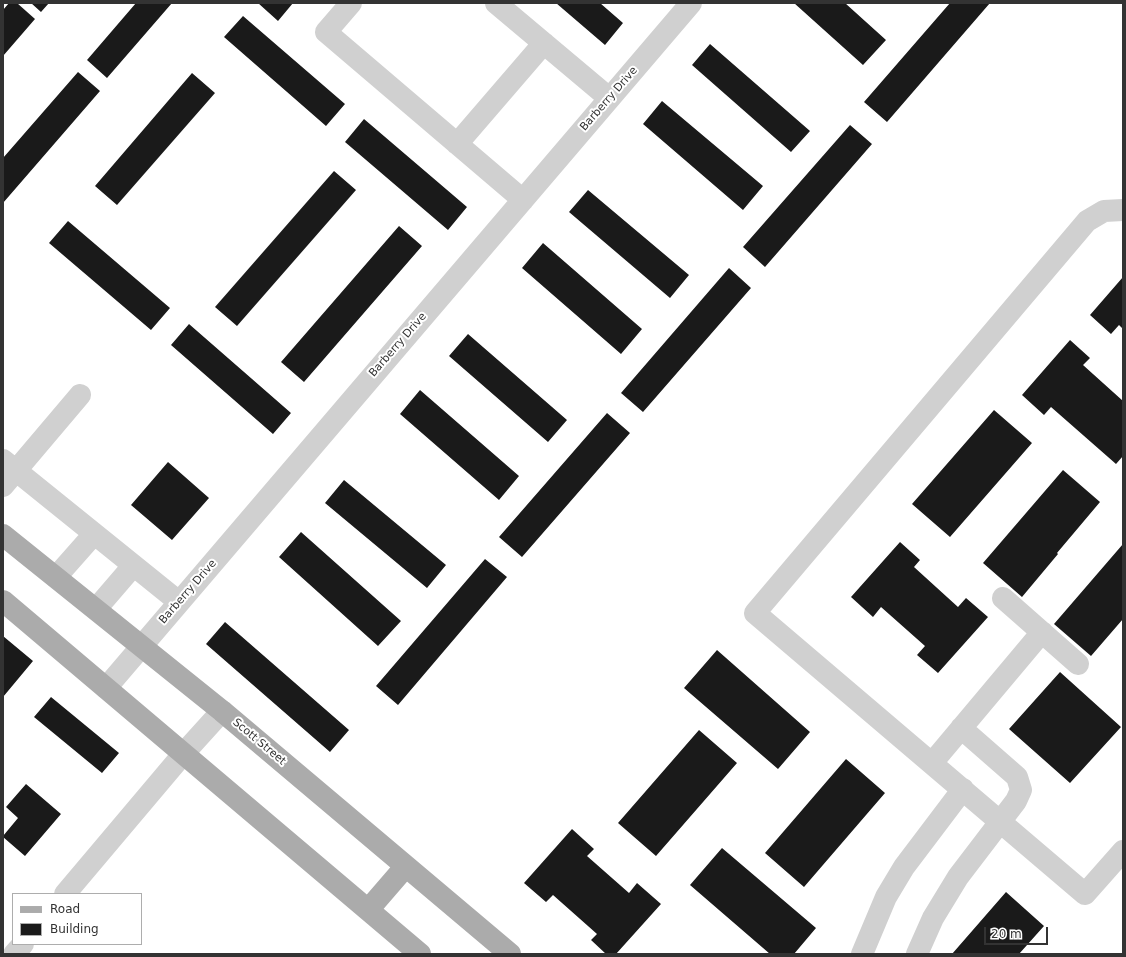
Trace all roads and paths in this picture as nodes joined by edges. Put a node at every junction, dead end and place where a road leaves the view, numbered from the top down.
1 (351, 3) edge
2 (496, 3) edge
3 (691, 3) edge
4 (544, 43) junction
5 (609, 98) junction
6 (457, 144) junction
7 (523, 200) junction
8 (1123, 210) edge
9 (80, 395) dead end
10 (7, 472) edge
11 (94, 534) junction
12 (3, 535) edge
13 (133, 566) junction
14 (56, 577) junction
15 (1004, 598) dead end
16 (3, 601) edge
17 (179, 602) junction
18 (96, 608) junction
19 (1042, 632) junction
20 (142, 645) junction
21 (1078, 664) dead end
22 (106, 688) junction
23 (222, 711) junction
24 (961, 728) junction
25 (184, 753) junction
26 (932, 763) junction
27 (963, 789) junction
28 (1000, 822) junction
29 (1123, 851) edge
30 (406, 866) junction
31 (66, 893) edge
32 (368, 910) junction
33 (22, 945) edge
34 (14, 954) edge
35 (420, 954) edge
36 (510, 954) edge
37 (862, 954) edge
38 (917, 954) edge

1 - 6 street
2 - 4 street
3 - 5 street, Barberry Drive
4 - 5 street
4 - 6 street
5 - 7 street, Barberry Drive
6 - 7 street
7 - 17 street, Barberry Drive
8 - 26 street
9 - 10 street
10 - 11 street
11 - 13 street
11 - 14 street
12 - 14 main road, Scott Street
13 - 17 street
13 - 18 street
14 - 18 main road, Scott Street
15 - 19 street
16 - 22 main road
17 - 20 street, Barberry Drive
18 - 20 main road, Scott Street
19 - 21 street
19 - 24 street
20 - 22 street, Barberry Drive
20 - 23 main road, Scott Street
22 - 25 main road
23 - 25 street
23 - 30 main road, Scott Street
24 - 26 street
24 - 28 street
25 - 31 street
25 - 32 main road
26 - 27 street
27 - 28 street
27 - 37 street
28 - 29 street
28 - 38 street
30 - 32 main road
30 - 36 main road, Scott Street
32 - 35 main road
33 - 34 street

